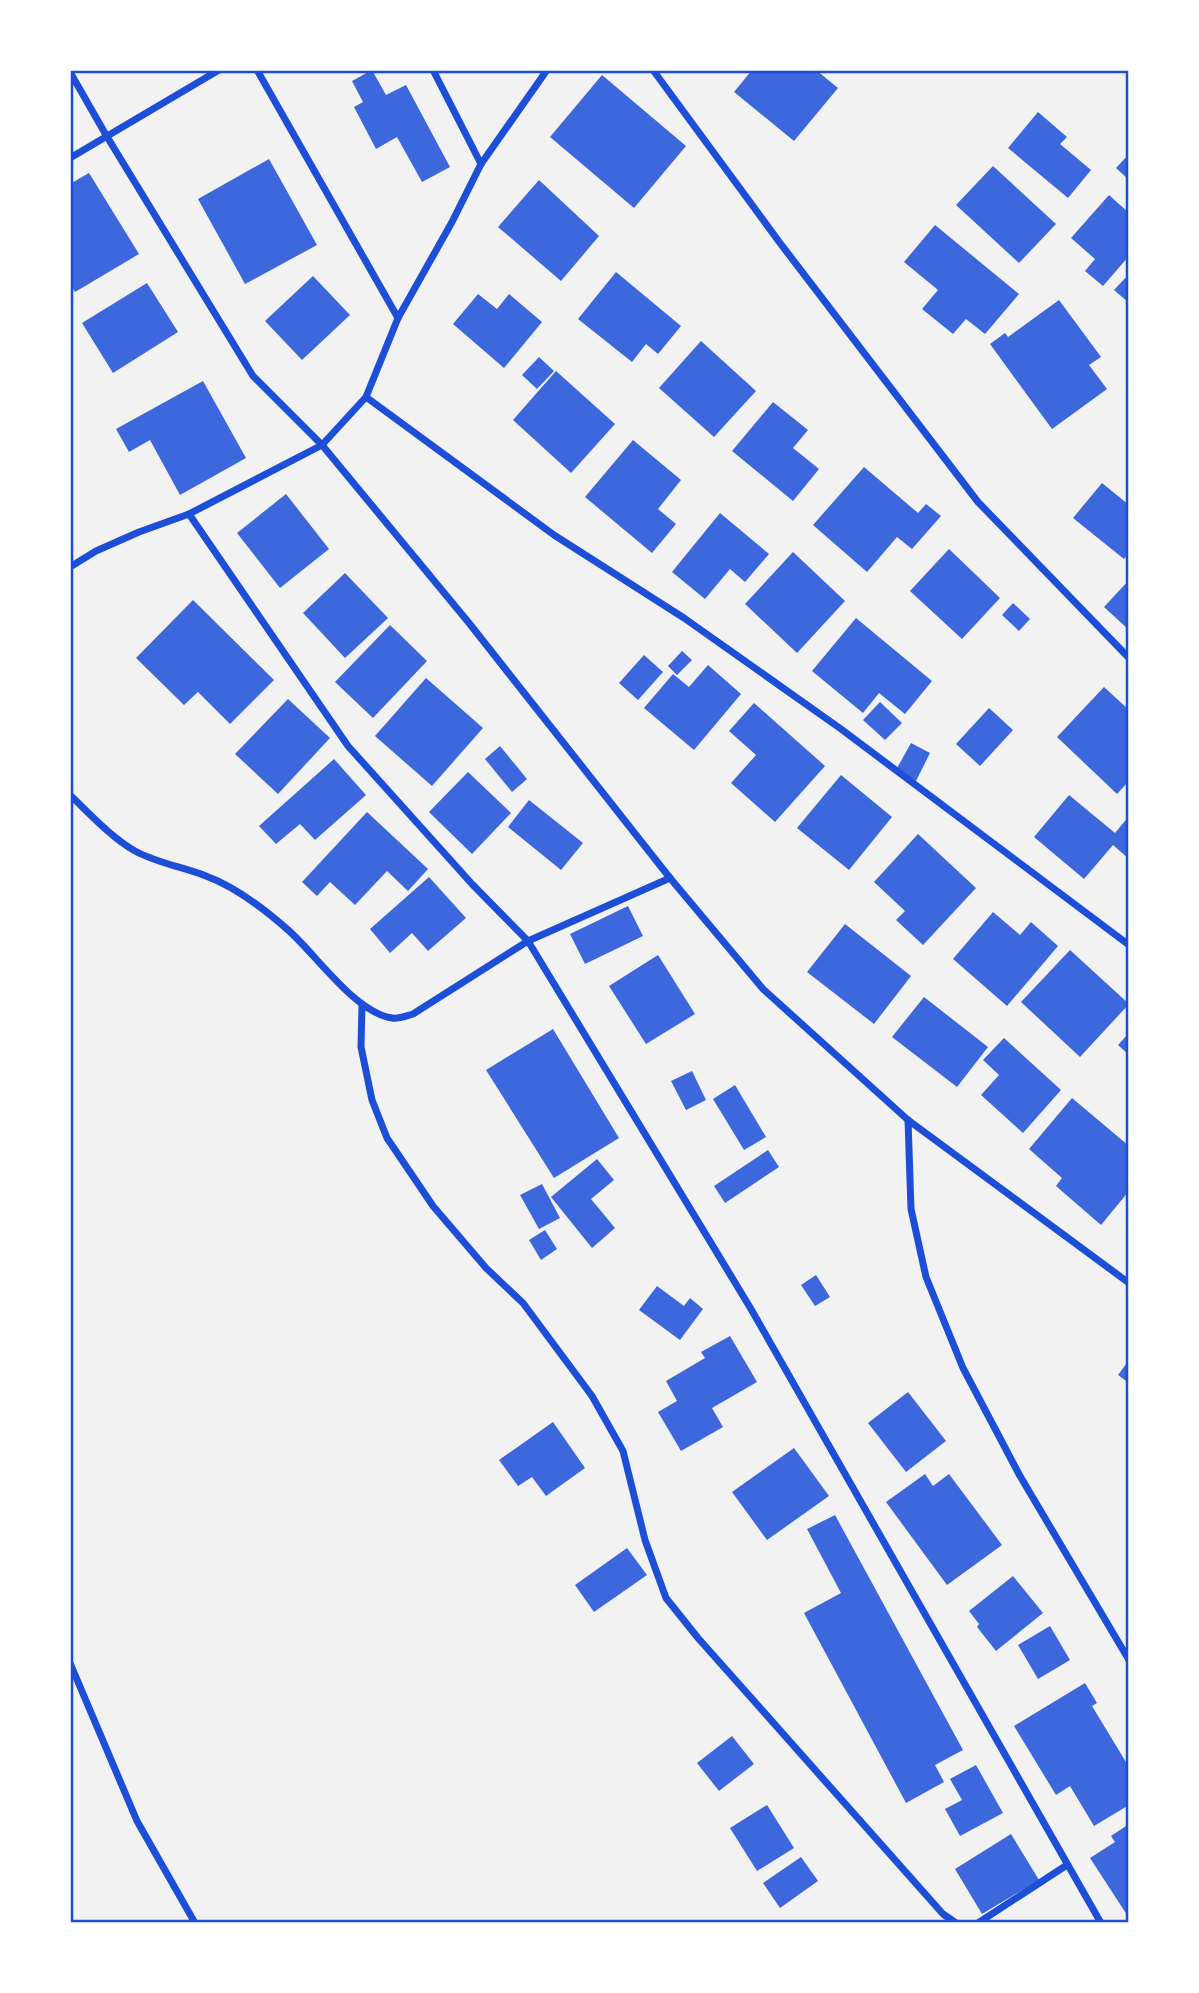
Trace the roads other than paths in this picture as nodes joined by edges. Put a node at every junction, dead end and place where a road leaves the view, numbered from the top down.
1 (219, 70) edge
2 (257, 70) edge
3 (433, 70) edge
4 (547, 70) edge
5 (653, 70) edge
6 (70, 72) edge
7 (106, 135) junction
8 (70, 158) edge
9 (481, 164) junction
10 (398, 318) junction
11 (366, 397) junction
12 (322, 445) junction
13 (189, 514) junction
14 (70, 567) edge
15 (1129, 658) edge
16 (70, 795) edge
17 (670, 878) junction
18 (528, 941) junction
19 (1129, 945) edge
20 (362, 1005) junction
21 (908, 1120) junction
22 (1129, 1283) edge
23 (1129, 1660) edge
24 (70, 1663) edge
25 (1068, 1865) junction
26 (195, 1923) edge
27 (956, 1923) edge
28 (978, 1923) edge
29 (1101, 1923) edge

1 - 7 street
2 - 10 street
3 - 9 street
4 - 9 street
5 - 15 street
6 - 7 street
7 - 8 street
7 - 12 street
9 - 10 street
10 - 11 street
11 - 12 street
11 - 19 street
12 - 13 street
12 - 17 street
13 - 14 street
13 - 18 street
16 - 20 street
17 - 18 street
17 - 21 street
18 - 20 street
18 - 25 street
20 - 27 street
21 - 22 street
21 - 23 street
24 - 26 street
25 - 28 street
25 - 29 street

